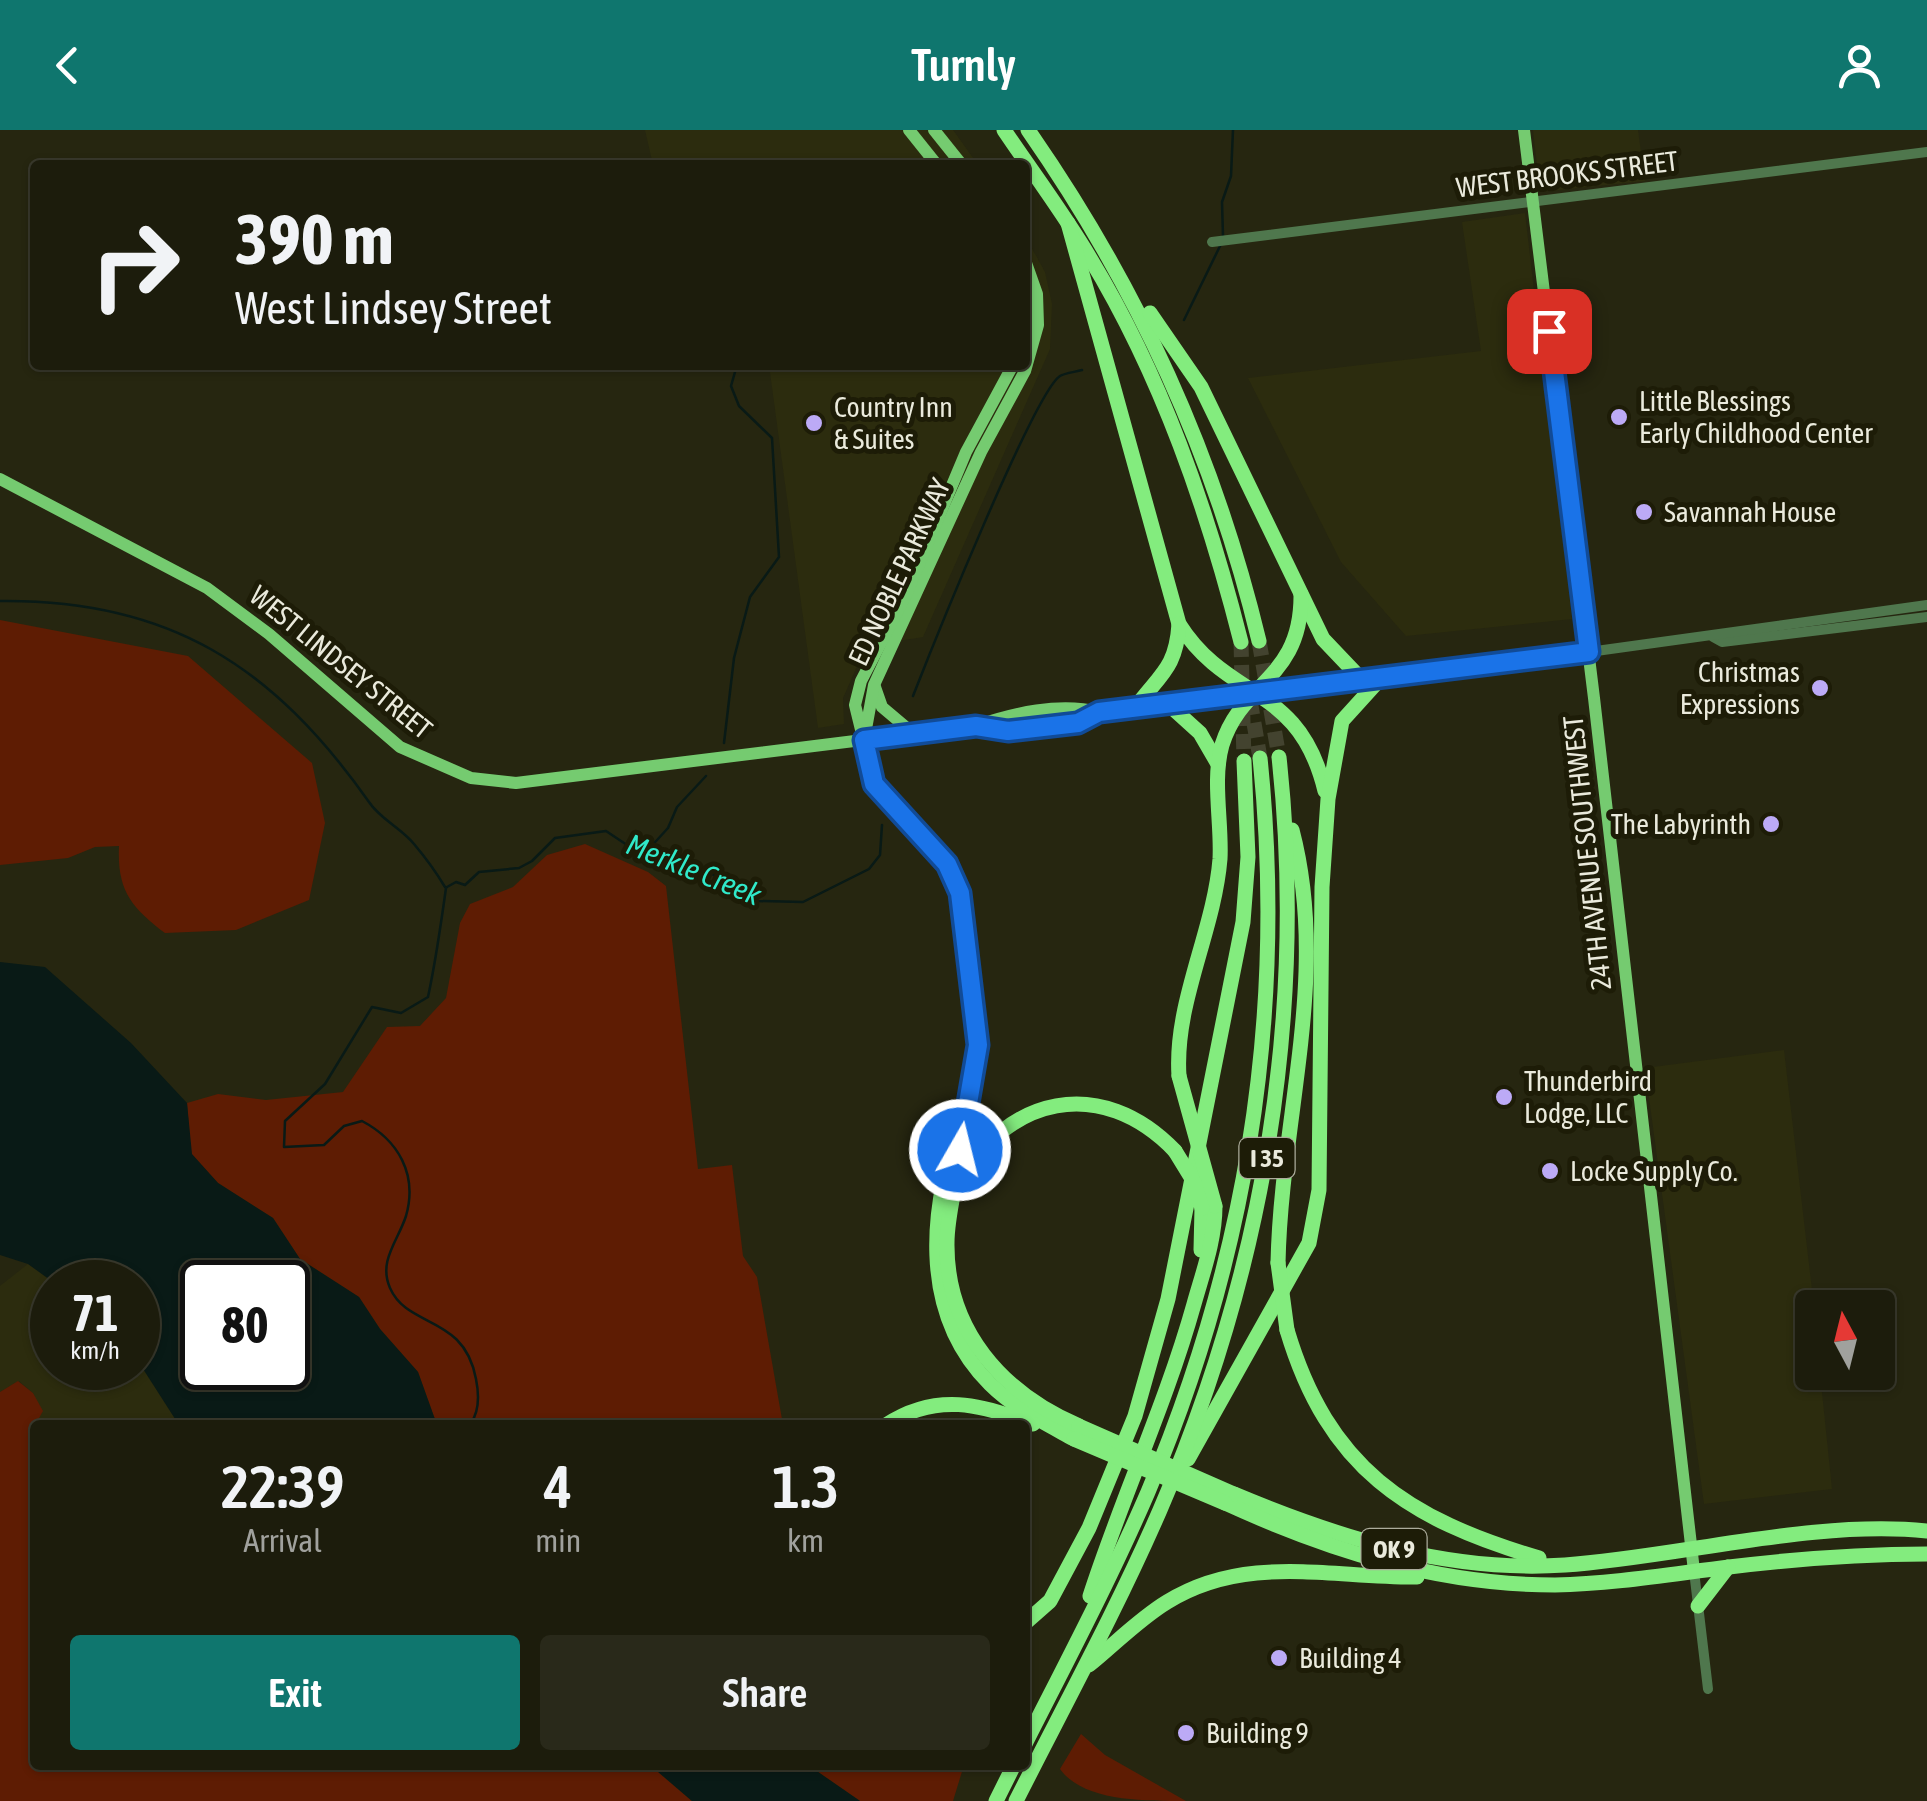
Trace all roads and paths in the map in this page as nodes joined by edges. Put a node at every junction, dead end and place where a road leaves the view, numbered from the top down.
1 (908, 130) edge
2 (934, 130) edge
3 (1004, 130) edge
4 (1028, 130) edge
5 (1524, 130) edge
6 (1927, 152) edge
7 (933, 160) edge
8 (958, 160) edge
9 (1025, 160) edge
10 (1030, 168) edge
11 (1532, 200) junction
12 (1068, 223) junction
13 (1212, 242) dead end
14 (1105, 248) junction
15 (1030, 274) edge
16 (1030, 353) edge
17 (1010, 370) edge
18 (1025, 370) edge
19 (0, 479) edge
20 (1301, 594) junction
21 (1927, 605) edge
22 (1927, 617) edge
23 (1179, 624) junction
24 (1819, 625) junction
25 (1259, 641) tunnel mouth
26 (1240, 642) tunnel mouth
27 (1589, 652) junction
28 (1381, 678) junction
29 (1362, 680) junction
30 (874, 685) junction
31 (1258, 693) junction
32 (1168, 704) junction
33 (1135, 708) junction
34 (914, 734) junction
35 (864, 740) junction
36 (1279, 757) tunnel mouth
37 (1219, 768) junction
38 (1283, 796) junction
39 (1328, 799) junction
40 (964, 1114) junction
41 (954, 1194) junction
42 (1208, 1207) junction
43 (896, 1420) edge
44 (1076, 1432) junction
45 (1229, 1499) junction
46 (1162, 1506) junction
47 (1927, 1532) edge
48 (1692, 1549) junction
49 (1927, 1554) edge
50 (1562, 1565) junction
51 (1728, 1567) junction
52 (1694, 1572) junction
53 (1451, 1576) junction
54 (1698, 1606) junction
55 (1030, 1619) edge
56 (1076, 1643) junction
57 (1082, 1670) junction
58 (1708, 1689) dead end
59 (1030, 1734) edge
60 (1012, 1770) edge
61 (996, 1801) edge
62 (1016, 1801) edge

1 - 7 main road
2 - 8 main road
3 - 9 highway
4 - 14 highway
5 - 11 main road, 24TH AVENUE SOUTHWEST
6 - 11 street, WEST BROOKS STREET
10 - 12 highway
11 - 13 street, WEST BROOKS STREET
11 - 27 main road, 24TH AVENUE SOUTHWEST
12 - 23 highway
12 - 26 highway
14 - 20 highway
14 - 25 highway
15 - 16 main road, ED NOBLE PARKWAY
17 - 35 main road, ED NOBLE PARKWAY
18 - 30 main road, ED NOBLE PARKWAY
19 - 35 main road, WEST LINDSEY STREET
20 - 29 highway
20 - 31 highway
21 - 24 street, WEST LINDSEY STREET
22 - 24 street, WEST LINDSEY STREET
23 - 31 highway
23 - 33 highway
24 - 27 street, WEST LINDSEY STREET
27 - 28 main road, WEST LINDSEY STREET
27 - 48 main road, 24TH AVENUE SOUTHWEST
28 - 29 main road, WEST LINDSEY STREET
28 - 39 highway
29 - 31 main road, WEST LINDSEY STREET
30 - 34 main road
30 - 35 main road, ED NOBLE PARKWAY
31 - 32 main road, WEST LINDSEY STREET
31 - 37 highway
31 - 39 highway
32 - 33 main road, WEST LINDSEY STREET
32 - 37 highway
33 - 34 main road, WEST LINDSEY STREET
34 - 35 main road, WEST LINDSEY STREET
35 - 40 main road, ED NOBLE PARKWAY
36 - 38 highway, I 35
37 - 42 highway, bridge
38 - 46 highway, I 35
38 - 50 highway, bridge
39 - 46 highway
40 - 41 highway
40 - 44 highway
41 - 42 highway, OK 9, bridge
41 - 44 highway, OK 9
42 - 56 highway, OK 9
43 - 44 highway
44 - 45 highway, OK 9, bridge
45 - 50 highway, OK 9
45 - 53 highway
46 - 57 highway, I 35
47 - 48 highway, OK 9
48 - 50 highway, OK 9
48 - 52 main road, 24TH AVENUE SOUTHWEST
49 - 51 highway, OK 9
51 - 52 highway, OK 9
51 - 54 highway
52 - 53 highway, OK 9
52 - 54 street
53 - 57 highway, OK 9
54 - 58 street
55 - 56 highway, I 35
56 - 59 highway, OK 9
57 - 62 highway, OK 9
60 - 61 highway

